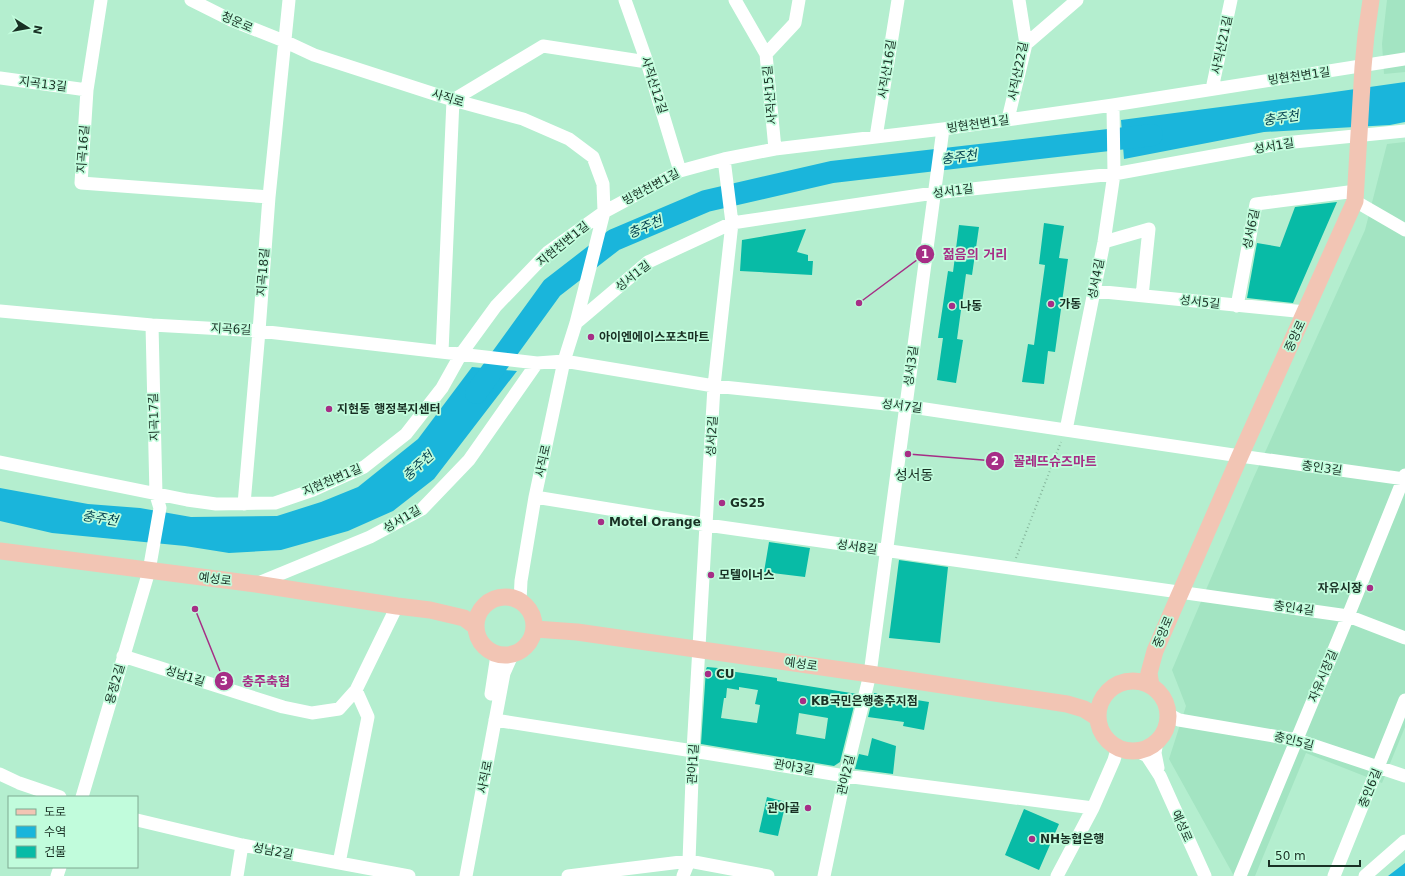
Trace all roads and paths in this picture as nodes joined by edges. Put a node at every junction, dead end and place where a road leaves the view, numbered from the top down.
1 (101, 0) edge
2 (191, 0) edge
3 (288, 0) edge
4 (625, 0) edge
5 (735, 0) edge
6 (800, 0) edge
7 (898, 0) edge
8 (1019, 0) edge
9 (1077, 0) edge
10 (1231, 0) edge
11 (1372, 0) edge
12 (284, 41) junction
13 (1026, 44) junction
14 (766, 54) junction
15 (1405, 59) edge
16 (647, 62) junction
17 (1363, 72) junction
18 (0, 78) edge
19 (1212, 89) junction
20 (87, 90) junction
21 (453, 100) junction
22 (1113, 105) junction
23 (1008, 119) junction
24 (943, 129) junction
25 (1405, 131) edge
26 (1360, 132) junction
27 (876, 137) junction
28 (775, 150) junction
29 (724, 159) junction
30 (680, 171) junction
31 (1114, 174) junction
32 (934, 193) junction
33 (1356, 196) junction
34 (268, 197) junction
35 (604, 212) junction
36 (732, 223) junction
37 (1405, 230) edge
38 (1104, 242) junction
39 (1094, 291) junction
40 (1142, 296) junction
41 (1237, 306) junction
42 (0, 311) edge
43 (1306, 312) junction
44 (576, 323) junction
45 (152, 325) junction
46 (259, 331) junction
47 (442, 352) junction
48 (461, 354) junction
49 (564, 361) junction
50 (537, 363) junction
51 (714, 386) junction
52 (905, 406) junction
53 (1066, 430) junction
54 (1240, 456) junction
55 (0, 462) edge
56 (1404, 478) edge
57 (156, 495) junction
58 (535, 497) junction
59 (244, 504) junction
60 (160, 508) joint
61 (707, 525) junction
62 (886, 551) junction
63 (0, 552) edge
64 (1012, 568) junction
65 (149, 571) junction
66 (256, 584) junction
67 (1180, 592) junction
68 (520, 601) junction
69 (396, 606) junction
70 (483, 606) junction
71 (430, 610) junction
72 (1348, 616) junction
73 (476, 627) junction
74 (535, 629) junction
75 (1405, 638) edge
76 (699, 650) junction
77 (505, 655) junction
78 (123, 656) junction
79 (1153, 656) junction
80 (870, 674) junction
81 (1129, 681) junction
82 (1151, 686) junction
83 (356, 690) junction
84 (1102, 699) junction
85 (1405, 700) edge
86 (1067, 704) junction
87 (1098, 718) junction
88 (496, 720) junction
89 (1171, 720) junction
90 (1297, 740) junction
91 (1157, 741) junction
92 (694, 750) junction
93 (1122, 752) junction
94 (1378, 767) junction
95 (0, 774) edge
96 (845, 776) junction
97 (1160, 776) junction
98 (1405, 776) edge
99 (57, 796) edge
100 (82, 796) edge
101 (1093, 808) junction
102 (138, 820) edge
103 (1405, 841) edge
104 (242, 845) junction
105 (689, 861) junction
106 (339, 863) junction
107 (237, 876) edge
108 (409, 876) edge
109 (457, 876) edge
110 (466, 876) edge
111 (568, 876) edge
112 (684, 876) edge
113 (768, 876) edge
114 (824, 876) edge
115 (1057, 876) edge
116 (1205, 876) edge
117 (1240, 876) edge
118 (1334, 876) edge
119 (1365, 876) edge

1 - 20 street, 지곡16길
2 - 12 street, 청운로
3 - 12 street
4 - 16 street, 사직산12길
5 - 14 street, 사직산15길
6 - 14 street
7 - 27 street, 사직산16길
8 - 13 street, 사직산22길
9 - 13 street
10 - 19 street, 사직산21길
11 - 17 main road, 중앙로
12 - 21 street, 사직로
12 - 34 street, 지곡18길
13 - 23 street, 사직산22길
14 - 28 street, 사직산15길
15 - 17 street, 빙현천변1길
16 - 21 street
16 - 30 street, 사직산12길
17 - 19 street, 빙현천변1길
17 - 26 main road, 중앙로
18 - 20 street, 지곡13길
19 - 22 street, 빙현천변1길
20 - 34 street, 지곡16길
21 - 35 street, 사직로
21 - 47 street
22 - 23 street, 빙현천변1길
22 - 31 street, 성서4길
23 - 24 street, 빙현천변1길
24 - 27 street, 빙현천변1길
24 - 32 street, 성서3길
25 - 26 street, 성서1길
26 - 31 street, 성서1길
26 - 33 main road, 중앙로
27 - 28 street, 빙현천변1길
28 - 29 street, 빙현천변1길
29 - 30 street, 빙현천변1길
29 - 36 street, 성서2길
30 - 35 street, 빙현천변1길
31 - 32 street, 성서1길
31 - 38 street, 성서4길
32 - 36 street, 성서1길
32 - 52 street, 성서3길
33 - 37 street
33 - 41 street, 성서6길
33 - 43 main road, 중앙로
34 - 46 street, 지곡18길
35 - 44 street, 사직로
35 - 48 street, 지현천변1길
36 - 44 street, 성서1길
36 - 51 street, 성서2길
38 - 39 street, 성서4길
38 - 40 street
39 - 40 street, 성서5길
39 - 53 street, 성서4길
40 - 41 street, 성서5길
41 - 43 street, 성서5길
42 - 45 street, 지곡6길
43 - 54 main road, 중앙로
44 - 49 street, 사직로
45 - 46 street, 지곡6길
45 - 57 street, 지곡17길
46 - 47 street, 지곡6길
46 - 59 street, 지곡18길
47 - 48 street, 지곡6길
48 - 50 street, 지곡6길
48 - 59 street, 지현천변1길
49 - 50 street, 성서7길
49 - 51 street, 성서7길
49 - 58 street, 사직로
50 - 66 street, 성서1길
51 - 52 street, 성서7길
51 - 61 street, 성서2길
52 - 53 street, 성서7길
52 - 62 street, 성서3길
53 - 54 street, 성서7길
53 - 64 path
54 - 56 street, 충인3길
54 - 67 main road, 중앙로
55 - 57 street, 지현천변1길
56 - 72 street, 자유시장길
57 - 59 street, 지현천변1길
57 - 60 street, 지곡17길
58 - 61 street, 성서8길
58 - 68 street, 사직로
60 - 65 street, 용정2길
61 - 62 street, 성서8길
61 - 76 street, 성서2길
62 - 64 street, 성서8길
62 - 80 street, 성서3길
63 - 65 main road, 예성로
64 - 67 street, 성서8길
65 - 66 main road, 예성로
65 - 78 street, 용정2길
66 - 69 main road, 예성로
67 - 72 street, 충인4길
67 - 79 main road, 중앙로
68 - 70 main road
68 - 74 main road
69 - 71 main road, 예성로
69 - 83 street, 성남1길
70 - 71 main road
70 - 73 main road
71 - 73 main road
72 - 75 street, 충인4길
72 - 90 street, 자유시장길
73 - 77 main road
74 - 76 main road, 예성로
74 - 77 main road
76 - 80 main road, 예성로
76 - 92 street, 관아1길
77 - 88 street, 사직로
77 - 109 street, 사직로
78 - 83 street, 성남1길
78 - 100 street, 용정2길
79 - 81 main road, 중앙로
79 - 82 main road, 중앙로
80 - 86 main road, 예성로
80 - 96 street, 관아2길
81 - 82 main road
81 - 84 main road
82 - 89 main road
83 - 106 street
84 - 86 main road, 예성로
84 - 87 main road
85 - 94 street, 충인6길
86 - 87 main road, 예성로
87 - 93 main road
88 - 92 street, 관아3길
88 - 110 street, 사직로
89 - 90 street, 충인5길
89 - 91 main road
90 - 94 street, 충인5길
90 - 117 street, 자유시장길
91 - 93 main road
91 - 97 street, 예성로
92 - 96 street, 관아3길
92 - 105 street, 관아1길
93 - 97 street, 예성로
93 - 101 street
94 - 98 street, 충인5길
94 - 118 street, 충인6길
95 - 99 street
96 - 101 street, 관아3길
96 - 114 street, 관아2길
97 - 116 street, 예성로
101 - 115 street
102 - 104 street, 성남2길
103 - 119 street
104 - 106 street, 성남2길
104 - 107 street
105 - 111 street
105 - 112 street, 관아1길
105 - 113 street
106 - 108 street, 성남2길

